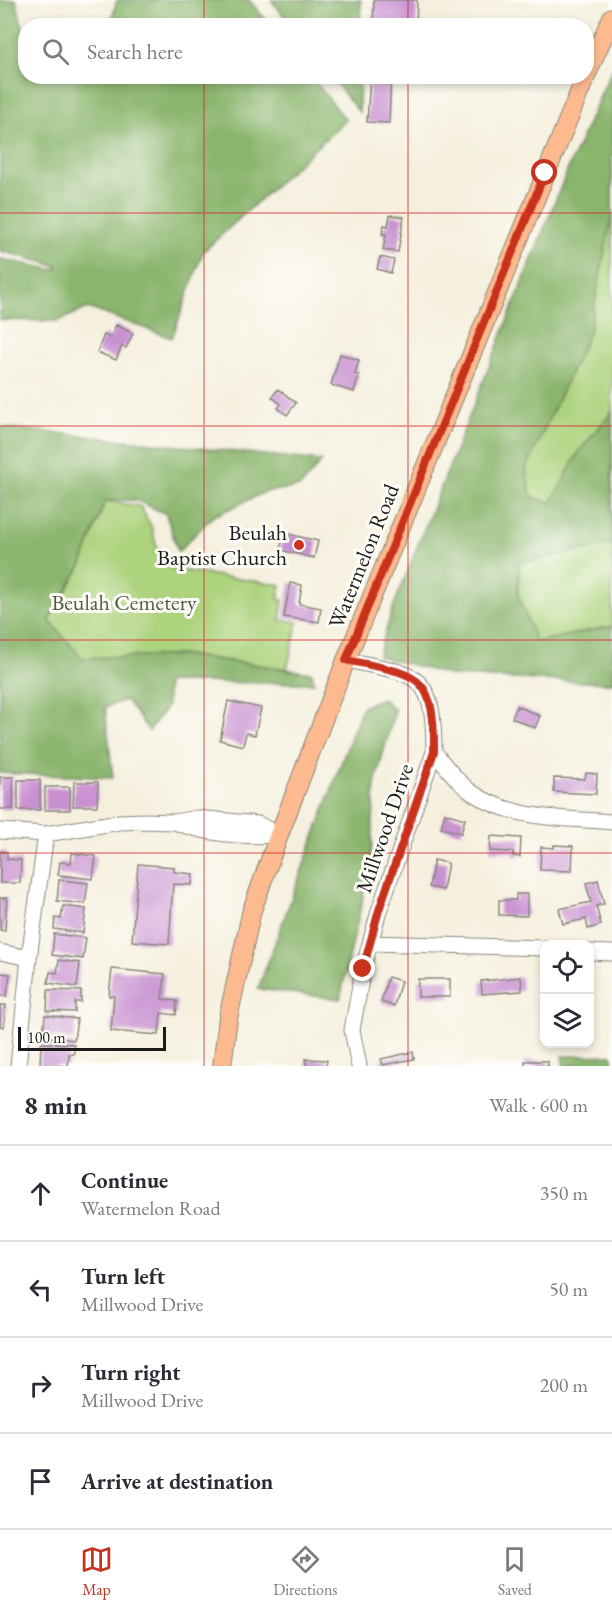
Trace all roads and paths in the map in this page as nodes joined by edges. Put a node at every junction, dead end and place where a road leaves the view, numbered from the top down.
1 (612, 17) edge
2 (594, 58) edge
3 (583, 84) edge
4 (346, 660) junction
5 (434, 752) junction
6 (612, 822) edge
7 (0, 831) edge
8 (46, 834) junction
9 (279, 835) junction
10 (371, 943) junction
11 (540, 948) edge
12 (0, 952) edge
13 (594, 952) edge
14 (612, 953) edge
15 (29, 958) junction
16 (18, 1066) edge
17 (222, 1066) edge
18 (359, 1066) edge

1 - 2 main road, Watermelon Road
3 - 4 main road, Watermelon Road
4 - 5 street, Millwood Drive
4 - 9 main road, Watermelon Road
5 - 6 street
5 - 10 street, Millwood Drive
7 - 8 street
8 - 9 street
8 - 15 street
9 - 17 main road, Watermelon Road
10 - 11 street
10 - 18 street, Millwood Drive
12 - 15 street
13 - 14 street
15 - 16 street

